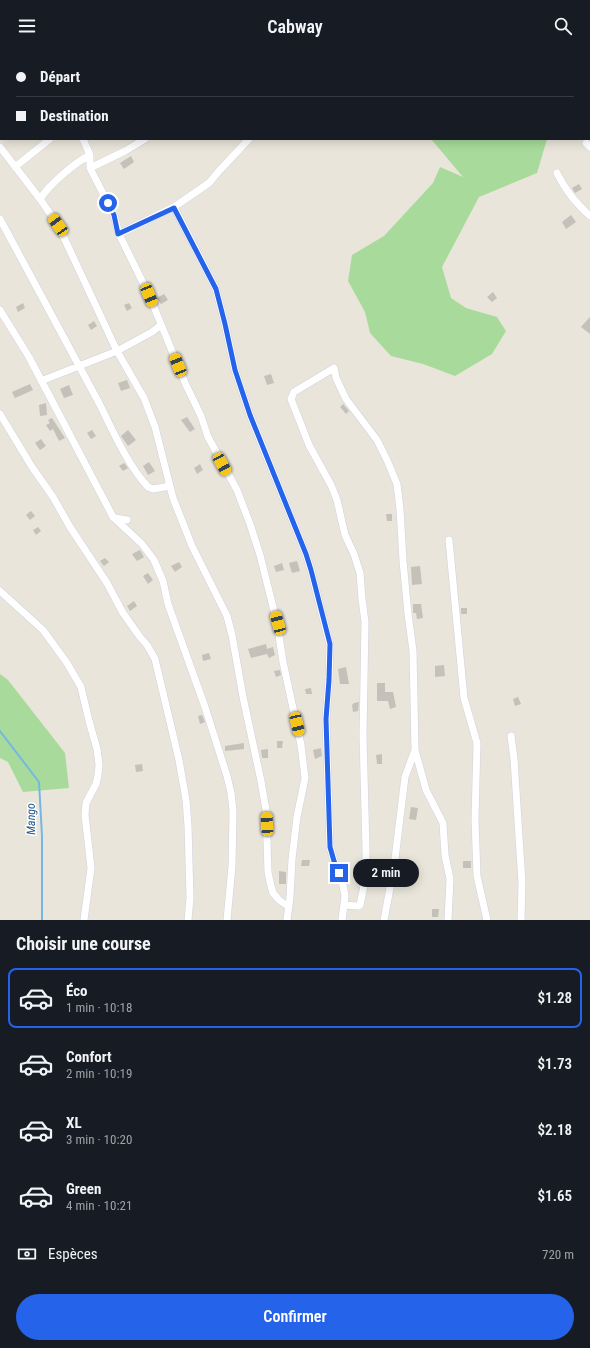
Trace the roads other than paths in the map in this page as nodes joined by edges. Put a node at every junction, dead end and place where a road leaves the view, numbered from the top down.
1 (49, 140) edge
2 (85, 140) edge
3 (143, 140) edge
4 (248, 140) edge
5 (0, 147) edge
6 (90, 155) junction
7 (15, 168) junction
8 (90, 168) junction
9 (557, 173) dead end
10 (40, 199) junction
11 (174, 208) junction
12 (590, 216) edge
13 (0, 219) edge
14 (118, 234) junction
15 (0, 310) edge
16 (161, 325) junction
17 (117, 351) junction
18 (80, 366) junction
19 (41, 381) junction
20 (0, 414) edge
21 (170, 486) junction
22 (113, 516) junction
23 (128, 520) dead end
24 (449, 540) dead end
25 (0, 591) edge
26 (511, 736) dead end
27 (415, 750) junction
28 (344, 905) junction
29 (289, 907) junction
30 (84, 920) edge
31 (188, 920) edge
32 (227, 920) edge
33 (287, 920) edge
34 (342, 920) edge
35 (384, 920) edge
36 (448, 920) edge
37 (487, 920) edge
38 (521, 920) edge

1 - 7 street
2 - 6 street
3 - 8 street
4 - 11 street
5 - 7 street
6 - 8 street
6 - 10 street
7 - 10 street
8 - 14 street
9 - 12 street
10 - 17 street
11 - 14 street
11 - 28 street
13 - 18 street
14 - 16 street
15 - 19 street
16 - 17 street
16 - 29 street
17 - 18 street
17 - 21 street
18 - 19 street
18 - 21 street
19 - 22 street
20 - 31 street
21 - 29 street
22 - 23 street
22 - 32 street
24 - 37 street
25 - 30 street
26 - 38 street
27 - 28 street
27 - 35 street
27 - 36 street
28 - 34 street
29 - 33 street

